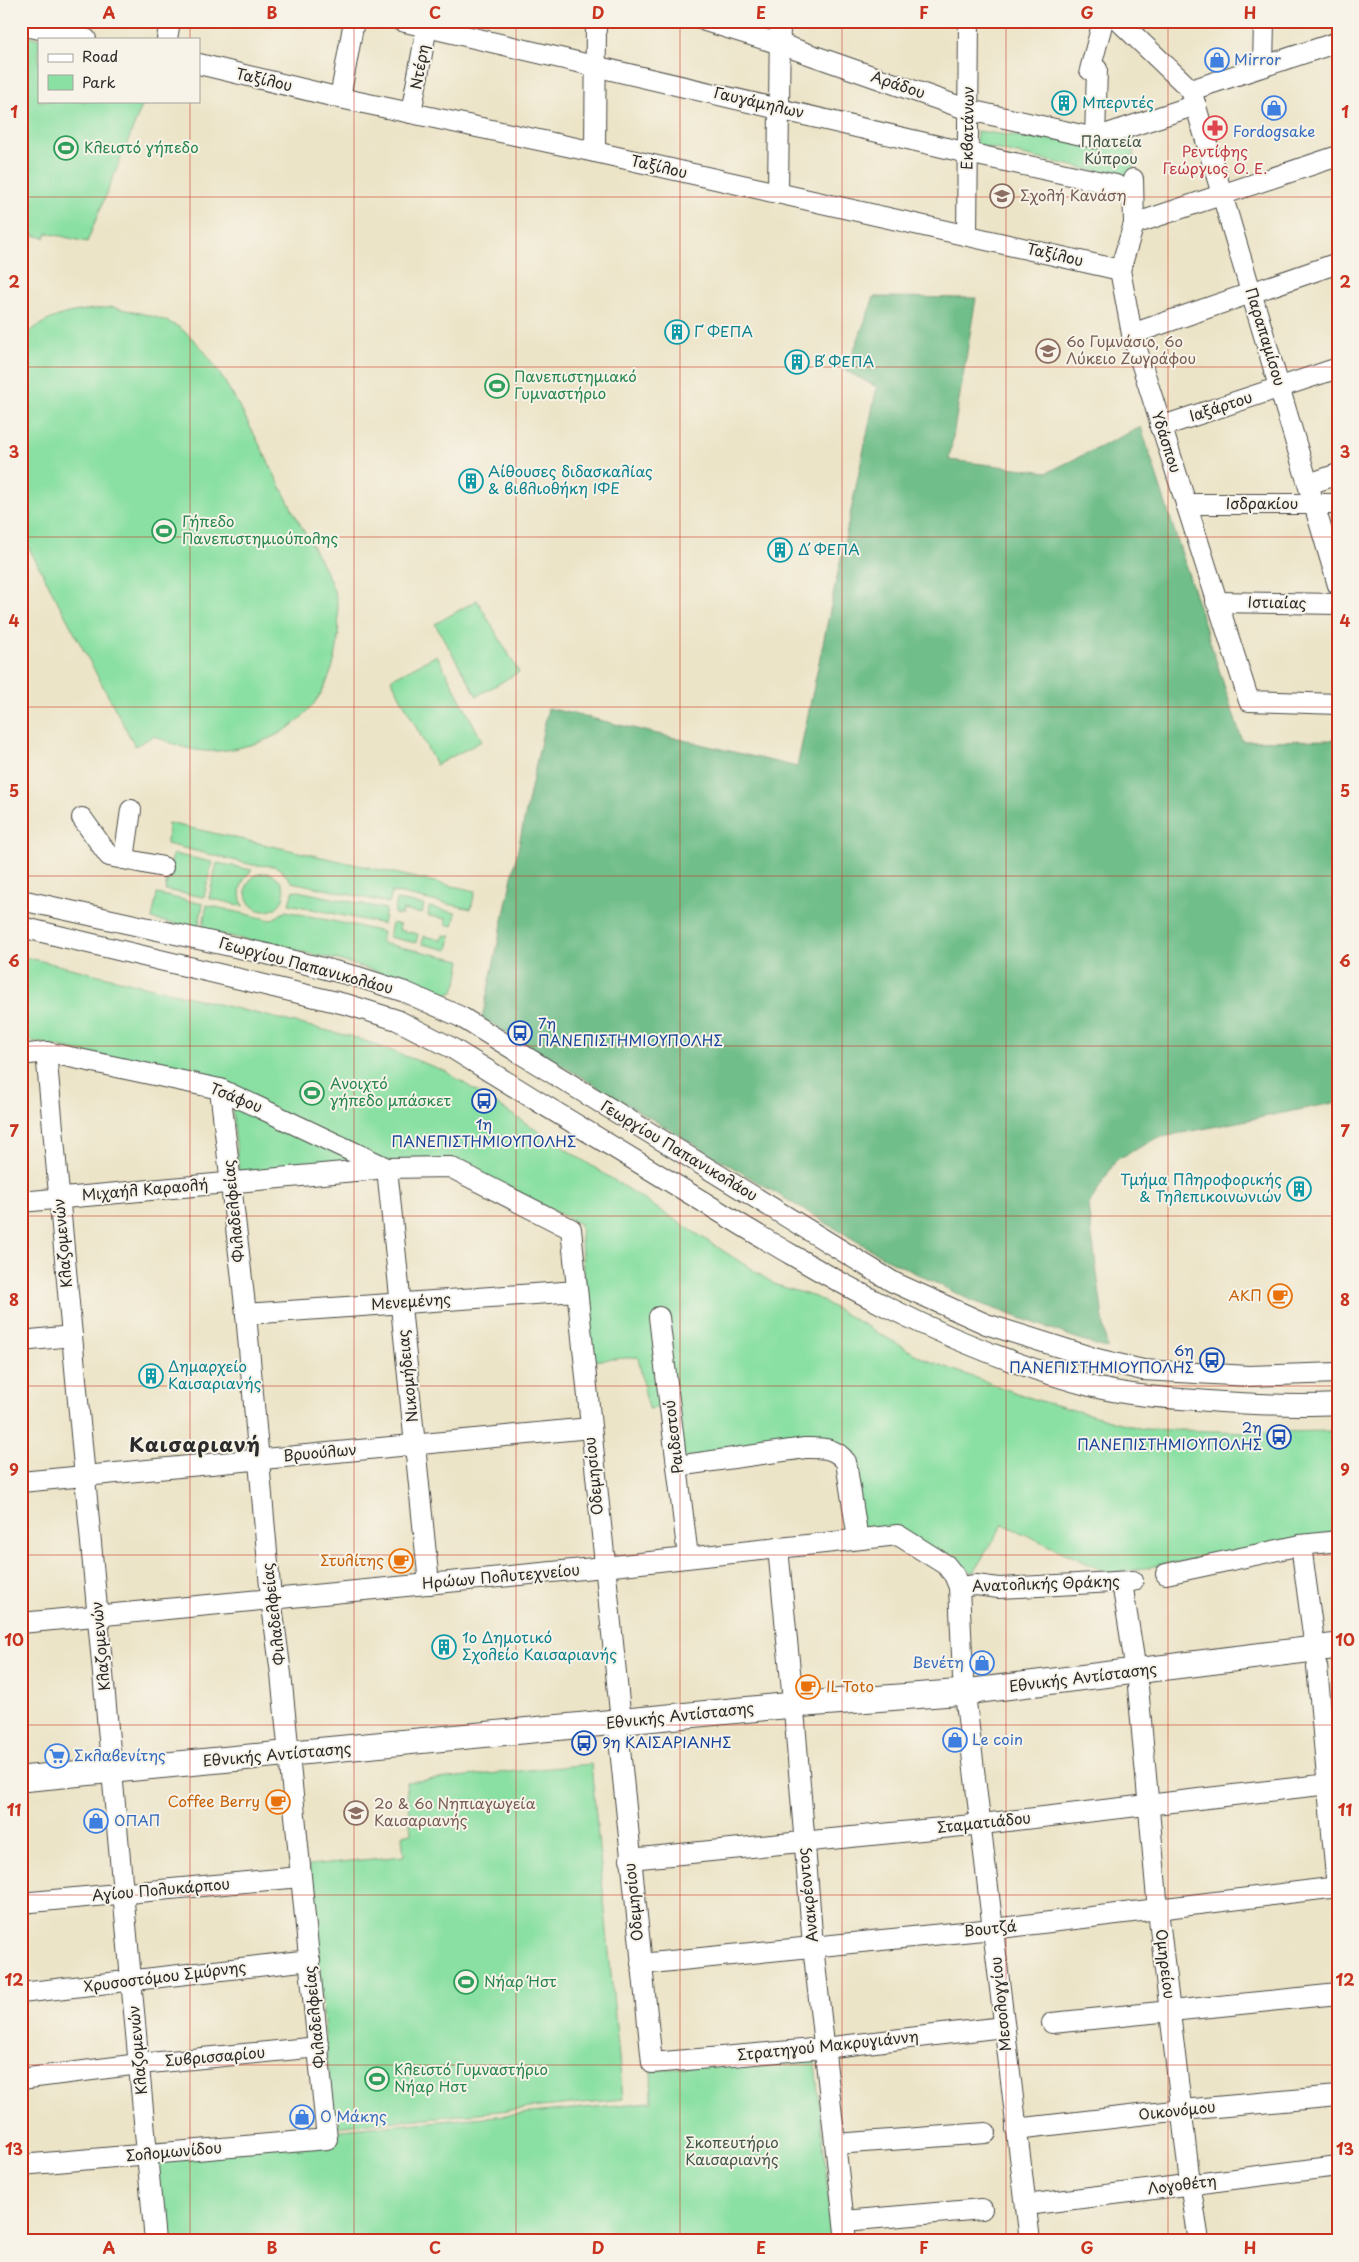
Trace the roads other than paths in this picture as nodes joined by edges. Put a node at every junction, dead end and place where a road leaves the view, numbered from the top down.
1 (170, 21) edge
2 (354, 21) edge
3 (401, 21) edge
4 (596, 21) edge
5 (705, 21) edge
6 (780, 21) edge
7 (970, 21) edge
8 (1103, 21) edge
9 (1119, 21) edge
10 (1142, 21) edge
11 (1264, 21) edge
12 (428, 24) edge
13 (21, 25) edge
14 (81, 38) edge
15 (167, 38) edge
16 (1142, 41) junction
17 (1338, 42) edge
18 (780, 44) junction
19 (200, 64) edge
20 (596, 66) junction
21 (1262, 67) junction
22 (1194, 97) junction
23 (340, 98) junction
24 (780, 108) junction
25 (968, 110) junction
26 (412, 113) junction
27 (1095, 138) junction
28 (596, 152) junction
29 (968, 153) junction
30 (1338, 156) edge
31 (1124, 182) joint
32 (778, 193) junction
33 (1222, 194) junction
34 (1134, 224) junction
35 (967, 235) junction
36 (1338, 263) edge
37 (1120, 270) junction
38 (1252, 292) junction
39 (1132, 334) junction
40 (1338, 368) edge
41 (1280, 388) junction
42 (1160, 428) junction
43 (1338, 474) edge
44 (1309, 484) junction
45 (1186, 504) junction
46 (1315, 504) junction
47 (1338, 504) edge
48 (1338, 585) edge
49 (1216, 602) junction
50 (1338, 604) edge
51 (1338, 704) edge
52 (132, 810) dead end
53 (82, 818) dead end
54 (117, 861) junction
55 (163, 867) dead end
56 (21, 900) edge
57 (21, 926) edge
58 (46, 1052) junction
59 (21, 1055) edge
60 (220, 1089) junction
61 (387, 1168) junction
62 (231, 1183) junction
63 (59, 1198) junction
64 (21, 1202) edge
65 (571, 1229) joint
66 (577, 1291) junction
67 (401, 1303) junction
68 (246, 1314) junction
69 (659, 1317) dead end
70 (72, 1336) junction
71 (21, 1341) edge
72 (1338, 1373) edge
73 (1338, 1404) edge
74 (590, 1428) junction
75 (415, 1444) junction
76 (259, 1459) junction
77 (677, 1466) junction
78 (85, 1476) junction
79 (21, 1482) edge
80 (858, 1539) junction
81 (1338, 1541) edge
82 (1301, 1545) junction
83 (778, 1548) junction
84 (688, 1557) junction
85 (604, 1567) junction
86 (1166, 1574) dead end
87 (1128, 1582) joint
88 (429, 1584) junction
89 (959, 1587) junction
90 (271, 1598) junction
91 (98, 1615) junction
92 (21, 1623) edge
93 (1327, 1656) edge
94 (1137, 1679) junction
95 (966, 1700) junction
96 (794, 1714) junction
97 (620, 1731) junction
98 (290, 1763) junction
99 (21, 1779) edge
100 (113, 1779) junction
101 (1333, 1783) edge
102 (21, 1797) edge
103 (1147, 1805) junction
104 (982, 1824) junction
105 (803, 1840) junction
106 (630, 1859) junction
107 (300, 1877) junction
108 (1338, 1888) edge
109 (124, 1893) junction
110 (21, 1903) edge
111 (1158, 1910) junction
112 (993, 1929) junction
113 (813, 1946) junction
114 (310, 1960) junction
115 (641, 1964) junction
116 (131, 1981) junction
117 (21, 1993) edge
118 (1338, 1994) edge
119 (1170, 2012) junction
120 (1052, 2023) dead end
121 (1003, 2027) junction
122 (319, 2047) junction
123 (824, 2048) junction
124 (139, 2064) junction
125 (652, 2064) joint
126 (21, 2079) edge
127 (1338, 2096) edge
128 (1182, 2110) junction
129 (1016, 2129) junction
130 (986, 2132) dead end
131 (327, 2139) joint
132 (836, 2144) junction
133 (147, 2155) junction
134 (21, 2166) edge
135 (1338, 2166) edge
136 (1190, 2183) junction
137 (1026, 2205) junction
138 (982, 2209) dead end
139 (845, 2231) edge
140 (155, 2241) edge
141 (1030, 2241) edge
142 (1199, 2241) edge

1 - 15 street
2 - 23 street
3 - 12 street, Γαυγάμηλων
4 - 20 street
5 - 18 street, Αράδου
6 - 18 street
7 - 25 street, Εκβατάνων
8 - 27 street
9 - 16 street
10 - 16 street
11 - 21 street
12 - 20 street, Γαυγάμηλων
12 - 26 street, Ντέρη
13 - 14 street
16 - 22 street
17 - 21 street
18 - 24 street
18 - 25 street, Αράδου
19 - 23 street, Ταξίλου
20 - 24 street, Γαυγάμηλων
20 - 28 street
21 - 22 street
22 - 27 street
22 - 33 street, Παραπαμίσου
23 - 26 street, Ταξίλου
24 - 29 street, Γαυγάμηλων
24 - 32 street
25 - 27 street, Αράδου
25 - 29 street, Εκβατάνων
26 - 28 street, Ταξίλου
28 - 32 street, Ταξίλου
29 - 31 street, Γαυγάμηλων
29 - 35 street, Εκβατάνων
30 - 33 street
31 - 34 street, Υδάσπου
32 - 35 street, Ταξίλου
33 - 34 street
33 - 38 street, Παραπαμίσου
34 - 37 street, Υδάσπου
35 - 37 street, Ταξίλου
36 - 38 street
37 - 39 street, Υδάσπου
38 - 39 street
38 - 41 street, Παραπαμίσου
39 - 42 street, Υδάσπου
40 - 41 street, Ιαξάρτου
41 - 42 street, Ιαξάρτου
41 - 44 street, Παραπαμίσου
42 - 45 street, Υδάσπου
43 - 44 street
44 - 46 street, Παραπαμίσου
45 - 46 street, Ισδρακίου
45 - 49 street, Υδάσπου
46 - 47 street, Ισδρακίου
46 - 48 street, Παραπαμίσου
49 - 50 street, Ιστιαίας
49 - 51 street, Υδάσπου
52 - 54 street
53 - 54 street
54 - 55 street
56 - 72 street, Γεωργίου Παπανικολάου
57 - 73 street, Γεωργίου Παπανικολάου
58 - 59 street, Τσάφου
58 - 60 street, Τσάφου
58 - 63 street, Κλαζομενών
60 - 61 street, Τσάφου
60 - 62 street, Φιλαδελφείας
61 - 62 street, Μιχαήλ Καραολή
61 - 65 street, Μιχαήλ Καραολή
61 - 67 street, Νικομήδειας
62 - 63 street, Μιχαήλ Καραολή
62 - 68 street, Φιλαδελφείας
63 - 64 street, Μιχαήλ Καραολή
63 - 70 street, Κλαζομενών
65 - 66 street, Οδεμησίου
66 - 67 street, Μενεμένης
66 - 74 street, Οδεμησίου
67 - 68 street, Μενεμένης
67 - 75 street, Νικομήδειας
68 - 76 street, Φιλαδελφείας
69 - 77 street, Ραιδεστού
70 - 71 street
70 - 78 street, Κλαζομενών
74 - 75 street, Βρυούλων
74 - 85 street, Οδεμησίου
75 - 76 street, Βρυούλων
75 - 88 street, Νικομήδειας
76 - 78 street, Βρυούλων
76 - 90 street, Φιλαδελφείας
77 - 80 street
77 - 84 street, Ραιδεστού
78 - 79 street, Βρυούλων
78 - 91 street, Κλαζομενών
80 - 83 street, Ηρώων Πολυτεχνείου
80 - 89 street, Ηρώων Πολυτεχνείου
81 - 82 street
82 - 86 street
82 - 93 street
83 - 84 street, Ηρώων Πολυτεχνείου
83 - 96 street, Ανακρέοντος
84 - 85 street, Ηρώων Πολυτεχνείου
85 - 88 street, Ηρώων Πολυτεχνείου
85 - 97 street, Οδεμησίου
87 - 89 street, Ανατολικής Θράκης
87 - 94 street, Ομηρείου
88 - 90 street, Ηρώων Πολυτεχνείου
89 - 95 street, Μεσολογγίου
90 - 91 street, Ηρώων Πολυτεχνείου
90 - 98 street, Φιλαδελφείας
91 - 92 street, Ηρώων Πολυτεχνείου
91 - 100 street, Κλαζομενών
93 - 94 main road, Εθνικής Αντίστασης
93 - 101 street
94 - 95 main road, Εθνικής Αντίστασης
94 - 103 street, Ομηρείου
95 - 96 main road, Εθνικής Αντίστασης
95 - 104 street, Μεσολογγίου
96 - 97 main road, Εθνικής Αντίστασης
96 - 105 street, Ανακρέοντος
97 - 98 main road, Εθνικής Αντίστασης
97 - 106 street, Οδεμησίου
98 - 100 main road, Εθνικής Αντίστασης
98 - 107 street, Φιλαδελφείας
99 - 100 main road, Εθνικής Αντίστασης
100 - 102 main road, Εθνικής Αντίστασης
100 - 109 street, Κλαζομενών
101 - 103 street, Σταματιάδου
101 - 108 street
103 - 104 street, Σταματιάδου
103 - 111 street, Ομηρείου
104 - 105 street, Σταματιάδου
104 - 112 street, Μεσολογγίου
105 - 106 street, Σταματιάδου
105 - 113 street, Ανακρέοντος
106 - 115 street, Οδεμησίου
107 - 109 street, Αγίου Πολυκάρπου
107 - 114 street, Φιλαδελφείας
108 - 111 street, Βουτζά
109 - 110 street, Αγίου Πολυκάρπου
109 - 116 street, Κλαζομενών
111 - 112 street, Βουτζά
111 - 119 street, Ομηρείου
112 - 113 street, Βουτζά
112 - 121 street, Μεσολογγίου
113 - 115 street, Βουτζά
113 - 123 street, Ανακρέοντος
114 - 116 street, Χρυσοστόμου Σμύρνης
114 - 122 street, Φιλαδελφείας
115 - 125 street, Οδεμησίου
116 - 117 street, Χρυσοστόμου Σμύρνης
116 - 124 street, Κλαζομενών
118 - 119 street
119 - 120 street
119 - 128 street, Ομηρείου
121 - 123 street, Στρατηγού Μακρυγιάννη
121 - 129 street, Μεσολογγίου
122 - 124 street, Συβρισσαρίου
122 - 131 street, Φιλαδελφείας
123 - 125 street, Στρατηγού Μακρυγιάννη
123 - 132 street, Ανακρέοντος
124 - 126 street, Συβρισσαρίου
124 - 133 street, Κλαζομενών
127 - 128 street, Οικονόμου
128 - 129 street, Οικονόμου
128 - 136 street, Ομηρείου
129 - 137 street, Μεσολογγίου
130 - 132 street
131 - 133 street, Σολομωνίδου
132 - 139 street, Ανακρέοντος
133 - 134 street, Σολομωνίδου
133 - 140 street, Κλαζομενών
135 - 136 street, Λογοθέτη
136 - 137 street, Λογοθέτη
136 - 142 street, Ομηρείου
137 - 141 street, Μεσολογγίου
138 - 139 street

